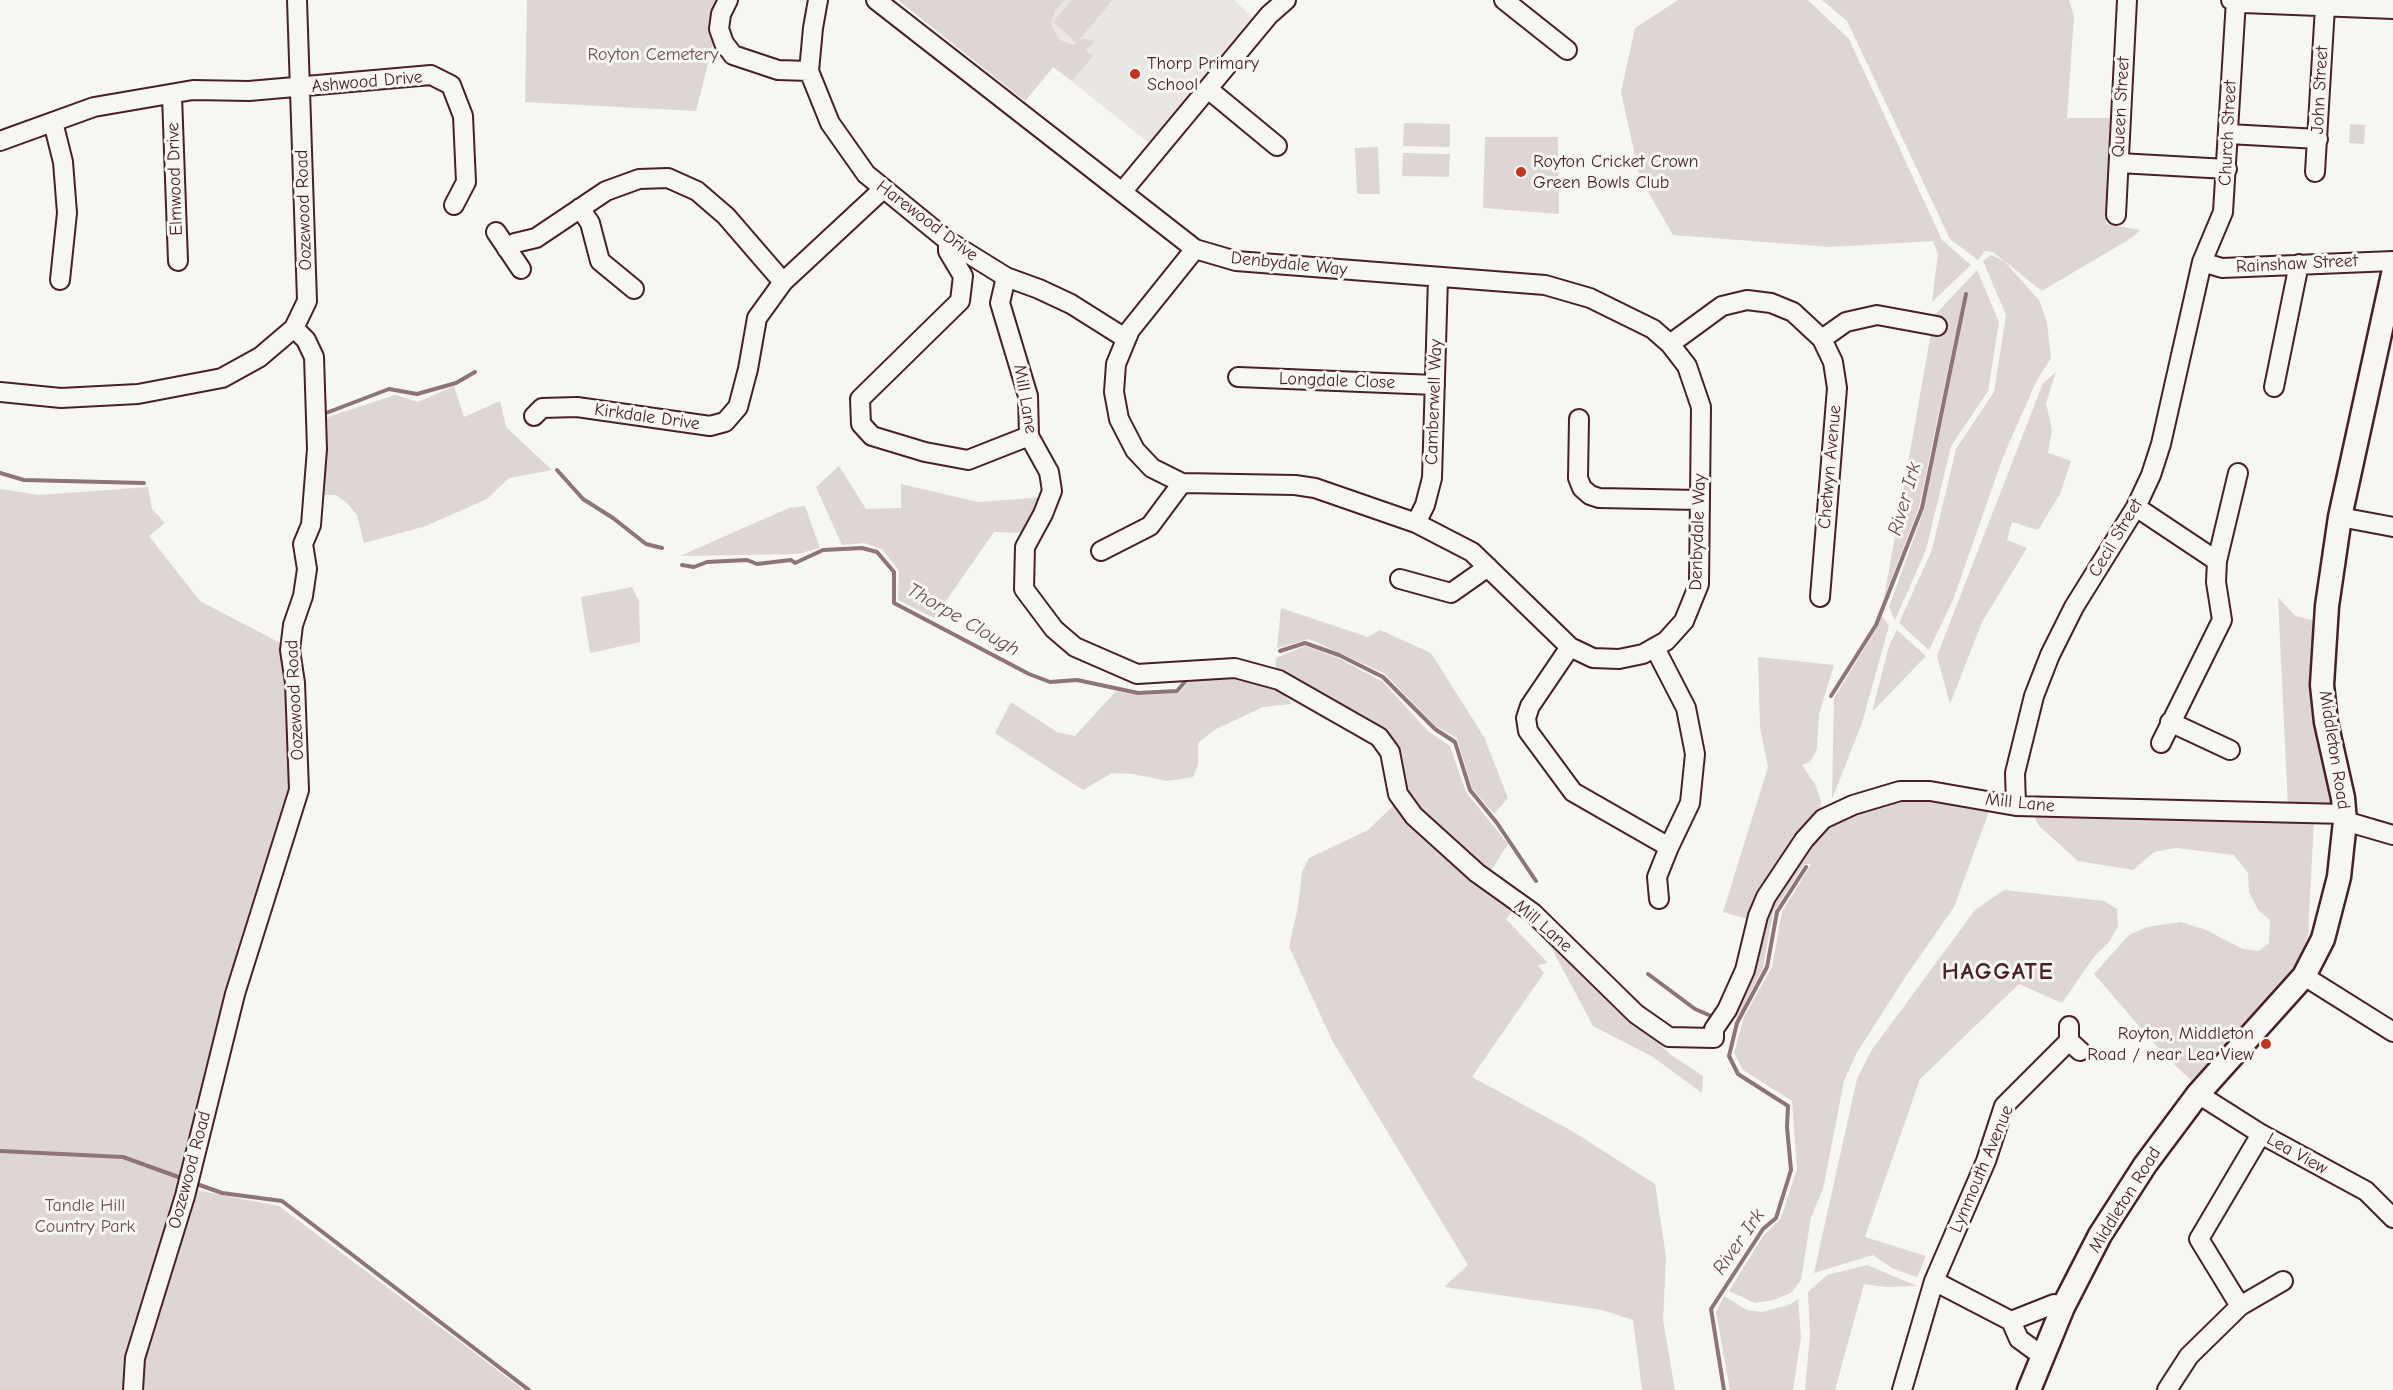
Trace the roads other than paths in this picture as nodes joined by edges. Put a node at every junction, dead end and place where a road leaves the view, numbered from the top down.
1 (297, 0) edge
2 (728, 0) edge
3 (818, 0) edge
4 (876, 0) edge
5 (1286, 0) edge
6 (1504, 0) edge
7 (2127, 0) edge
8 (2234, 0) edge
9 (2325, 7) junction
10 (2393, 9) edge
11 (1567, 50) dead end
12 (810, 71) junction
13 (299, 88) junction
14 (1208, 89) junction
15 (172, 96) junction
16 (53, 122) junction
17 (2229, 134) junction
18 (2318, 139) junction
19 (0, 141) edge
20 (1277, 146) dead end
21 (2118, 164) junction
22 (2227, 169) junction
23 (2315, 172) dead end
24 (882, 190) junction
25 (1122, 192) junction
26 (454, 205) dead end
27 (580, 208) junction
28 (2116, 214) dead end
29 (496, 231) dead end
30 (948, 241) junction
31 (507, 249) junction
32 (1195, 249) junction
33 (178, 261) dead end
34 (2393, 261) edge
35 (2202, 262) junction
36 (2299, 264) junction
37 (521, 269) dead end
38 (2393, 274) edge
39 (1006, 277) junction
40 (1438, 278) junction
41 (60, 280) dead end
42 (783, 282) junction
43 (634, 289) dead end
44 (1937, 326) dead end
45 (294, 328) junction
46 (1125, 338) junction
47 (1822, 339) junction
48 (1670, 344) junction
49 (1238, 377) dead end
50 (1435, 385) junction
51 (2274, 387) dead end
52 (0, 392) edge
53 (534, 416) dead end
54 (1579, 419) dead end
55 (1029, 436) junction
56 (2238, 474) dead end
57 (1182, 483) junction
58 (1700, 500) junction
59 (2136, 507) junction
60 (2340, 517) junction
61 (1416, 523) junction
62 (2393, 527) edge
63 (1101, 551) dead end
64 (2217, 561) junction
65 (1488, 567) junction
66 (1400, 579) dead end
67 (1820, 597) dead end
68 (1570, 647) junction
69 (1655, 648) junction
70 (2170, 722) junction
71 (2161, 743) dead end
72 (2230, 750) dead end
73 (2016, 806) junction
74 (2345, 818) junction
75 (2393, 835) edge
76 (1669, 847) junction
77 (1659, 899) dead end
78 (2304, 976) junction
79 (2393, 1032) edge
80 (2073, 1039) dead end
81 (2198, 1094) junction
82 (2261, 1134) junction
83 (2393, 1218) edge
84 (1934, 1281) junction
85 (2283, 1281) dead end
86 (2240, 1306) junction
87 (2062, 1307) junction
88 (2011, 1321) junction
89 (2041, 1355) junction
90 (133, 1390) edge
91 (1902, 1390) edge
92 (2029, 1390) edge
93 (2167, 1390) edge

1 - 13 street, Oozewood Road
2 - 12 street
3 - 12 street, Harewood Drive
4 - 25 street
5 - 14 street
6 - 11 street
7 - 21 street, Queen Street
8 - 9 street
8 - 17 street, Church Street
9 - 10 street
9 - 18 street, John Street
12 - 24 street, Harewood Drive
13 - 15 street, Ashwood Drive
13 - 26 street, Ashwood Drive
13 - 45 street, Oozewood Road
14 - 20 street
14 - 25 street
15 - 16 street, Ashwood Drive
15 - 33 street, Elmwood Drive
16 - 19 street, Ashwood Drive
16 - 41 street
17 - 18 street
17 - 22 street, Church Street
18 - 23 street, John Street
21 - 22 street
21 - 28 street, Queen Street
22 - 35 street, Church Street
24 - 30 street, Harewood Drive
24 - 42 street, Kirkdale Drive
25 - 32 street
27 - 31 street
27 - 42 street
27 - 43 street
29 - 31 street
30 - 39 street, Harewood Drive
30 - 55 street
31 - 37 street
32 - 40 street, Denbydale Way
32 - 46 street, Denbydale Way
34 - 36 street, Rainshaw Street
35 - 36 street, Rainshaw Street
35 - 59 street, Cecil Street
36 - 51 street
38 - 60 main road, Middleton Road
39 - 46 street, Harewood Drive
39 - 55 street, Mill Lane
40 - 48 street, Denbydale Way
40 - 50 street, Camberwell Way
42 - 53 street, Kirkdale Drive
44 - 47 street
45 - 52 street
45 - 90 street, Oozewood Road
46 - 57 street, Denbydale Way
47 - 48 street, Chetwyn Avenue
47 - 67 street, Chetwyn Avenue
48 - 58 street, Denbydale Way
49 - 50 street, Longdale Close
50 - 61 street, Camberwell Way
54 - 58 street
55 - 73 street, Mill Lane
56 - 64 street
57 - 61 street, Denbydale Way
57 - 63 street
58 - 69 street, Denbydale Way
59 - 64 street
59 - 73 street, Cecil Street
60 - 62 street
60 - 74 main road, Middleton Road
61 - 65 street, Denbydale Way
64 - 70 street
65 - 66 street
65 - 68 street, Denbydale Way
68 - 69 street, Denbydale Way
68 - 76 street
69 - 76 street
70 - 71 street
70 - 72 street
73 - 74 street, Mill Lane
74 - 75 street, Mill Lane
74 - 78 main road, Middleton Road
76 - 77 street
78 - 79 street
78 - 81 main road, Middleton Road
80 - 84 street, Lynmouth Avenue
81 - 82 street, Lea View
81 - 87 main road, Middleton Road
82 - 83 street, Lea View
82 - 86 street
84 - 88 street
84 - 91 street, Lynmouth Avenue
85 - 86 street
86 - 93 street
87 - 88 street
87 - 89 main road, Middleton Road
88 - 89 street
89 - 92 main road, Middleton Road

